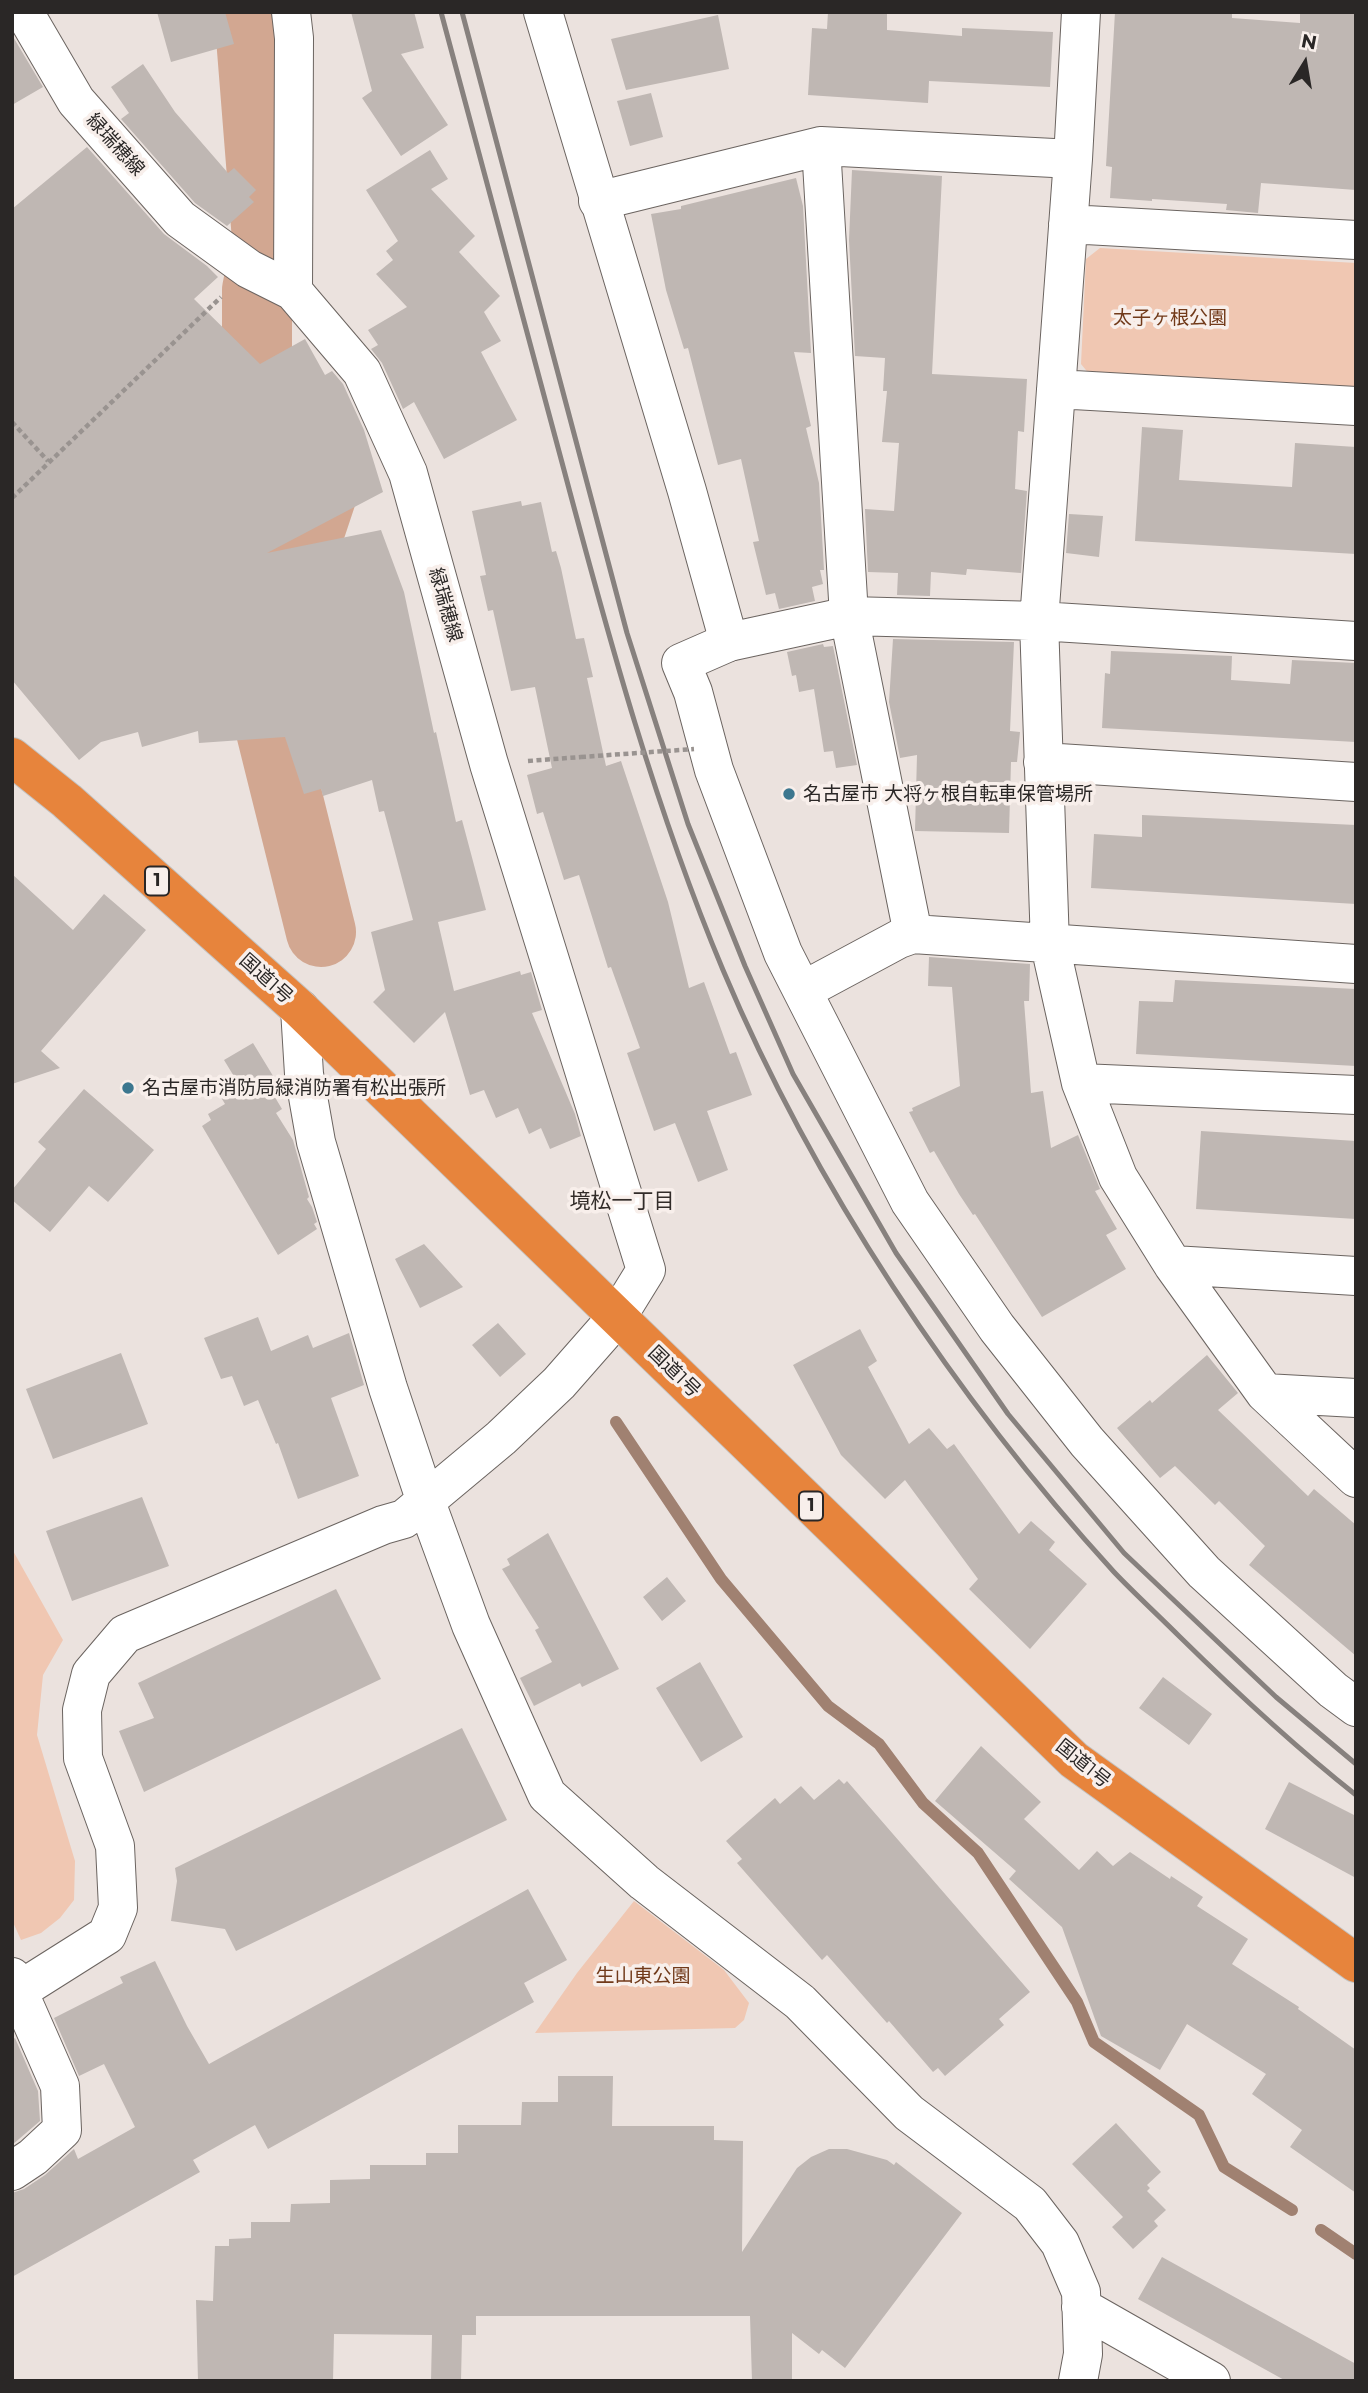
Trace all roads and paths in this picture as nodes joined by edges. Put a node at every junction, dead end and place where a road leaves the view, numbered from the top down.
1 (24, 12) edge
2 (291, 12) edge
3 (543, 12) edge
4 (1081, 12) edge
5 (821, 146) junction
6 (1073, 159) junction
7 (598, 201) junction
8 (1068, 224) junction
9 (1356, 240) edge
10 (266, 278) junction
11 (1056, 389) junction
12 (1356, 406) edge
13 (12, 422) edge
14 (48, 461) junction
15 (12, 498) edge
16 (849, 616) junction
17 (1039, 621) junction
18 (1356, 641) edge
19 (730, 642) junction
20 (694, 749) dead end
21 (12, 757) edge
22 (1043, 762) junction
23 (489, 764) junction
24 (1356, 782) edge
25 (913, 934) junction
26 (1050, 945) junction
27 (1356, 964) edge
28 (804, 990) junction
29 (300, 1009) junction
30 (1081, 1083) junction
31 (1356, 1095) edge
32 (1173, 1265) junction
33 (1356, 1276) edge
34 (617, 1317) junction
35 (1265, 1393) junction
36 (1356, 1398) edge
37 (1356, 1478) edge
38 (426, 1502) junction
39 (1356, 1707) edge
40 (1356, 1962) edge
41 (14, 1988) edge
42 (12, 2171) edge
43 (1082, 2307) junction
44 (1078, 2381) edge
45 (1211, 2381) edge

1 - 10 street, 緑瑞穂線
2 - 10 street
3 - 7 street
4 - 6 street
5 - 6 street
5 - 7 street
5 - 16 street
6 - 8 street
7 - 19 street
8 - 9 street
8 - 11 street
10 - 14 path
10 - 23 street, 緑瑞穂線
11 - 12 street
11 - 17 street
13 - 14 path
14 - 15 path
16 - 17 street
16 - 19 street
16 - 25 street
17 - 18 street
17 - 22 street
19 - 28 street
20 - 23 path, bridge
21 - 29 highway, 国道1号 / 1
22 - 24 street
22 - 26 street
23 - 34 street, 緑瑞穂線
25 - 26 street
25 - 28 street
26 - 27 street
26 - 30 street
28 - 39 street
29 - 34 highway, 国道1号 / 1
29 - 38 street
30 - 31 street
30 - 32 street
32 - 33 street
32 - 35 street
34 - 38 street, 緑瑞穂線
34 - 40 highway, 国道1号 / 1
35 - 36 street
35 - 37 street
38 - 41 street, 緑瑞穂線
38 - 43 street
41 - 42 street
43 - 44 street
43 - 45 street

